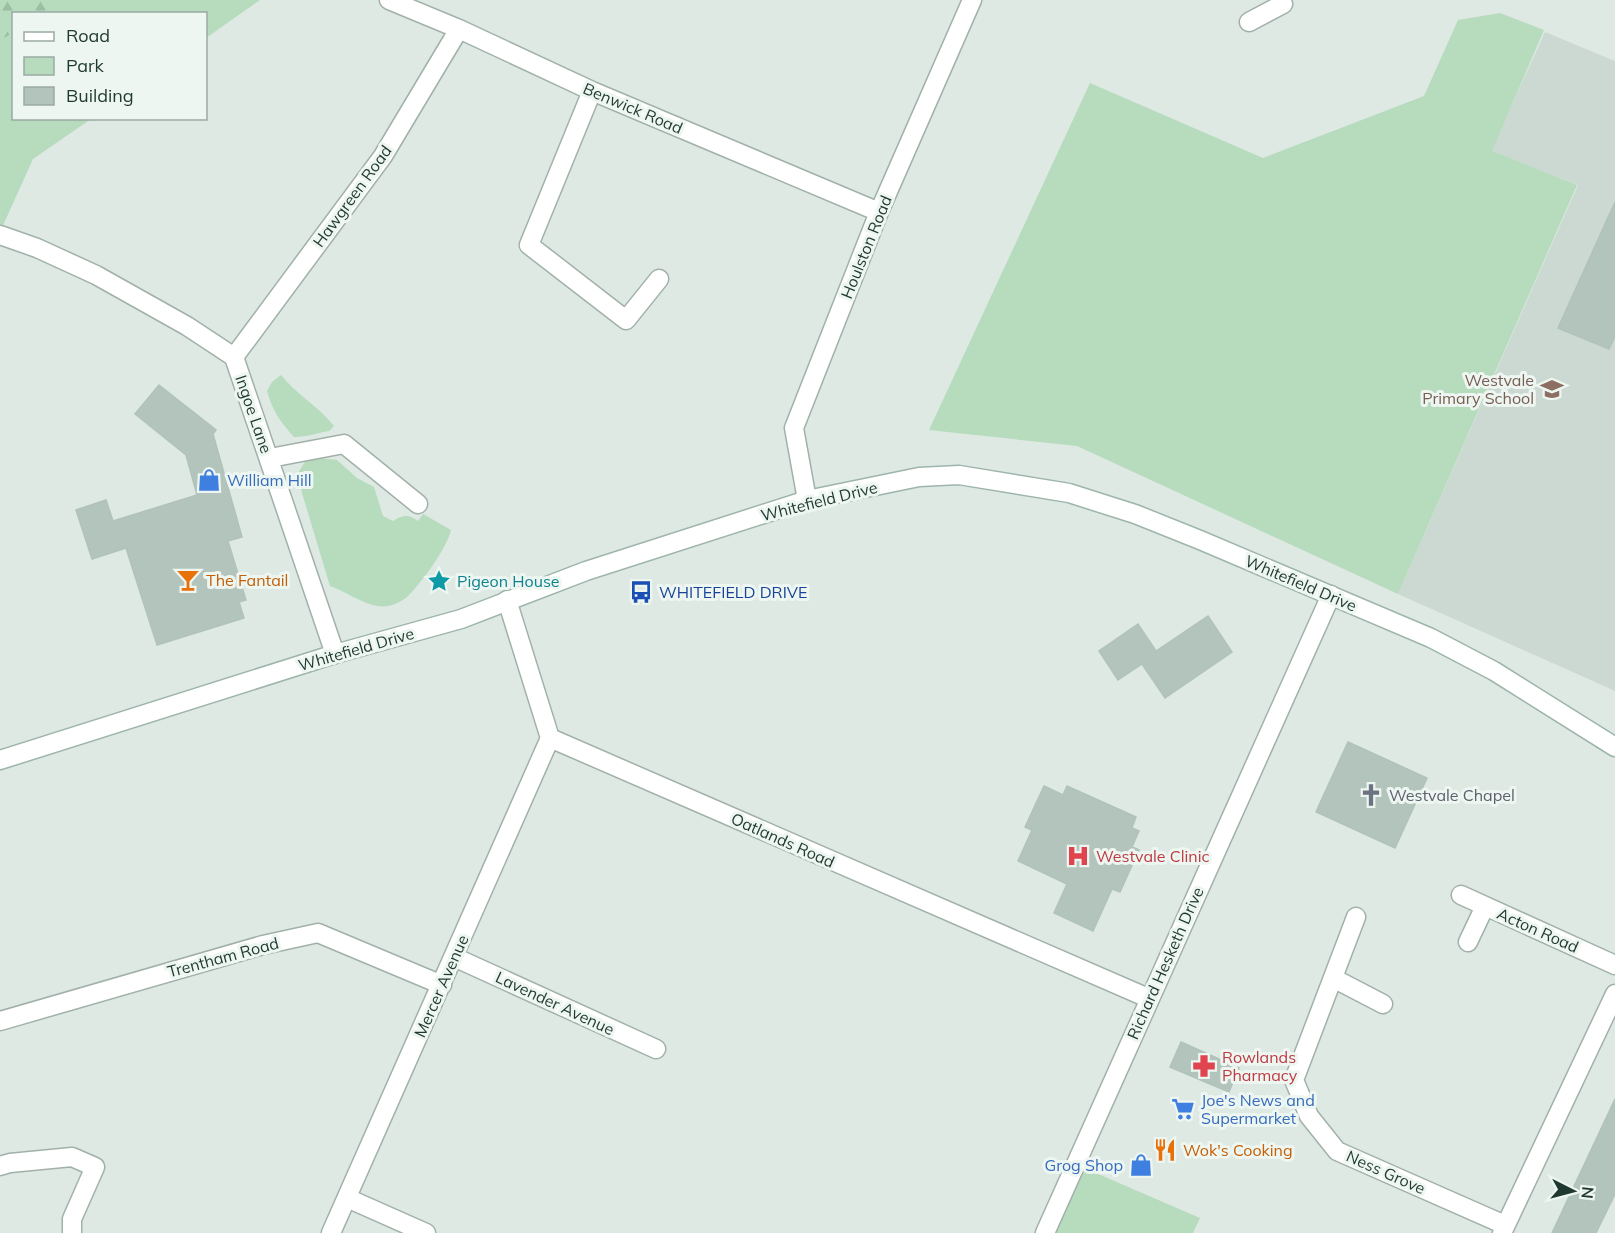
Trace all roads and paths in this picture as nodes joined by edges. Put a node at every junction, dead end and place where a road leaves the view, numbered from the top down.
1 (389, 0) edge
2 (972, 0) edge
3 (1286, 1) edge
4 (1249, 22) dead end
5 (459, 29) junction
6 (592, 91) junction
7 (879, 212) junction
8 (0, 235) edge
9 (659, 279) dead end
10 (234, 357) junction
11 (270, 458) junction
12 (807, 500) junction
13 (418, 504) dead end
14 (1330, 596) junction
15 (507, 600) junction
16 (335, 654) junction
17 (550, 738) junction
18 (1615, 747) edge
19 (0, 760) edge
20 (1461, 895) dead end
21 (1485, 906) junction
22 (1356, 917) dead end
23 (1468, 942) dead end
24 (454, 957) junction
25 (1615, 964) edge
26 (1333, 978) junction
27 (442, 985) junction
28 (1615, 993) edge
29 (1148, 998) junction
30 (1383, 1004) dead end
31 (0, 1021) edge
32 (656, 1049) dead end
33 (0, 1166) edge
34 (347, 1198) junction
35 (1504, 1229) edge
36 (72, 1233) edge
37 (331, 1233) edge
38 (426, 1233) edge
39 (1045, 1233) edge

1 - 5 street, Benwick Road
2 - 7 street, Houlston Road
3 - 4 street
5 - 6 street, Benwick Road
5 - 10 street, Hawgreen Road
6 - 7 street, Benwick Road
6 - 9 street
7 - 12 street, Houlston Road
8 - 10 street, Ingoe Lane
10 - 11 street, Ingoe Lane
11 - 13 street
11 - 16 street, Ingoe Lane
12 - 14 street, Whitefield Drive
12 - 15 street, Whitefield Drive
14 - 18 street, Whitefield Drive
14 - 29 street, Richard Hesketh Drive
15 - 16 street, Whitefield Drive
15 - 17 street
16 - 19 street, Whitefield Drive
17 - 24 street, Mercer Avenue
17 - 29 street, Oatlands Road
20 - 21 street, Acton Road
21 - 23 street
21 - 25 street, Acton Road
22 - 26 street, Ness Grove
24 - 27 street, Mercer Avenue
24 - 32 street, Lavender Avenue
26 - 30 street
26 - 35 street, Ness Grove
27 - 31 street, Trentham Road
27 - 34 street, Mercer Avenue
28 - 35 street
29 - 39 street, Richard Hesketh Drive
33 - 36 street
34 - 37 street, Mercer Avenue
34 - 38 street

